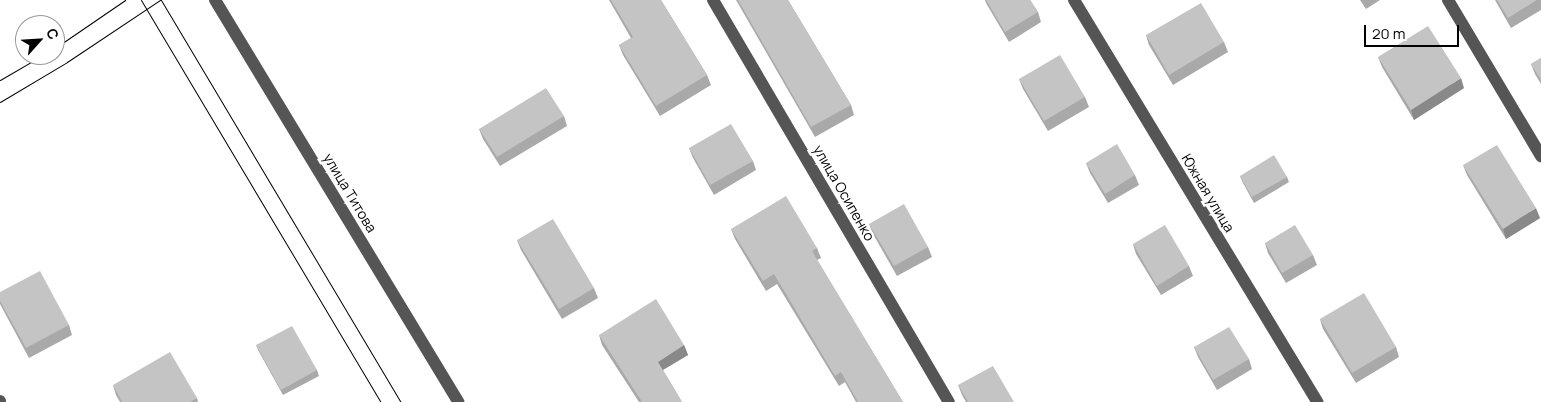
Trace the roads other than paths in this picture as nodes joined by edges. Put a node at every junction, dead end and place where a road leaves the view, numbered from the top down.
1 (215, 0) edge
2 (713, 0) edge
3 (1074, 0) edge
4 (1448, 0) edge
5 (1541, 156) edge
6 (458, 402) edge
7 (949, 402) edge
8 (1317, 402) edge

1 - 6 street, улица Титова
2 - 7 street, улица Осипенко
3 - 8 street, Южная улица
4 - 5 street

